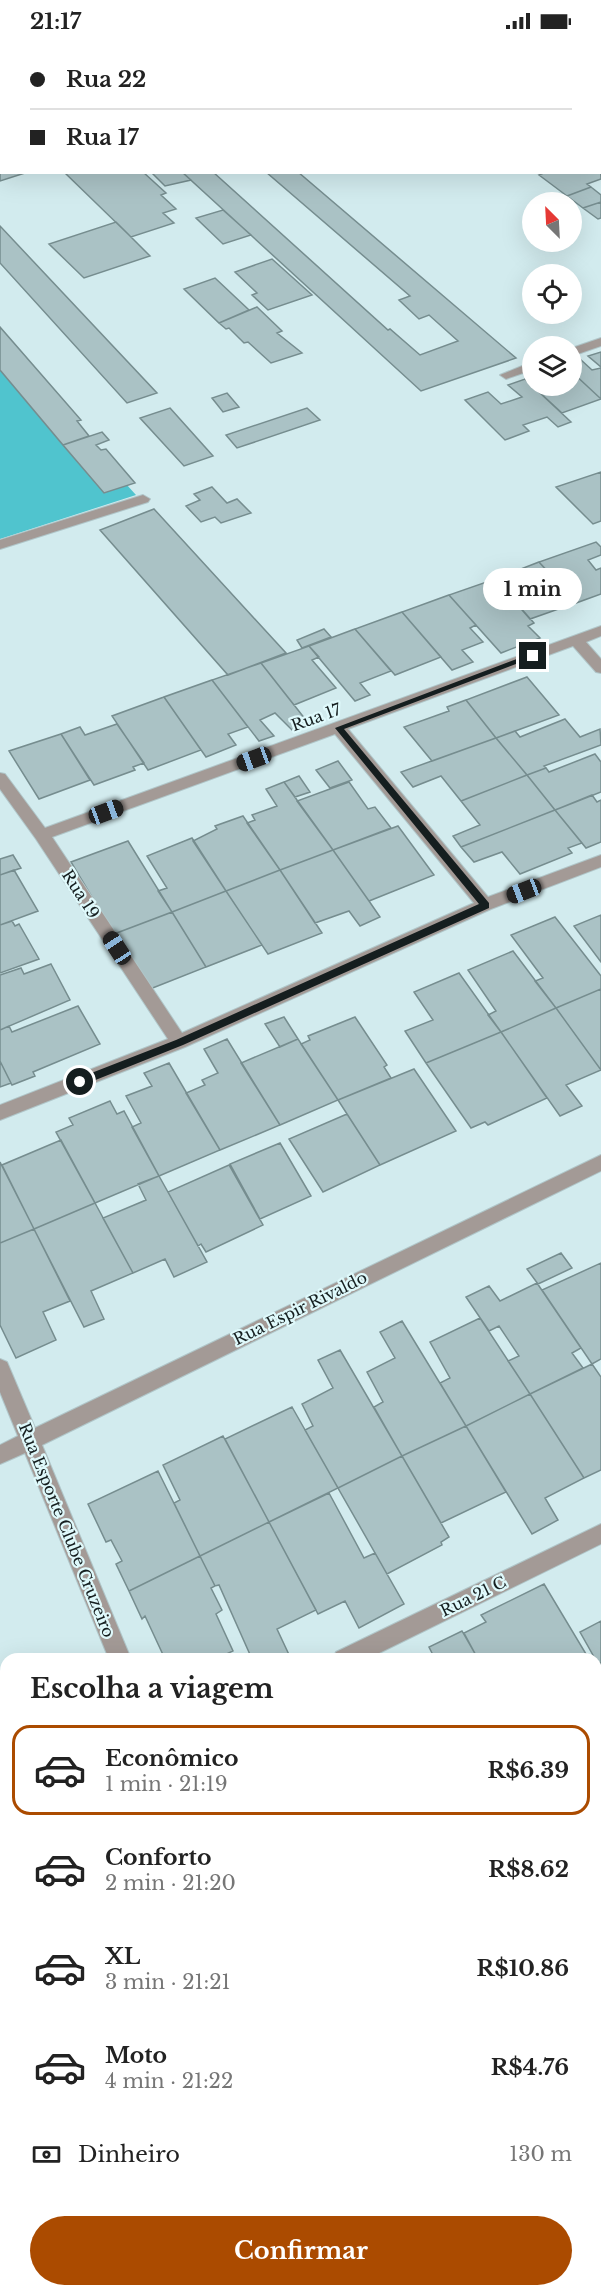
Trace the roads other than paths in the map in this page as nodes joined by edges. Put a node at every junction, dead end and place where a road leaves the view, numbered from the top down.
1 (601, 342) edge
2 (582, 349) edge
3 (522, 369) edge
4 (506, 375) dead end
5 (143, 499) dead end
6 (0, 545) edge
7 (601, 631) edge
8 (576, 640) junction
9 (601, 668) edge
10 (339, 728) junction
11 (0, 778) edge
12 (42, 835) junction
13 (601, 861) edge
14 (485, 905) junction
15 (179, 1042) junction
16 (0, 1113) edge
17 (598, 1169) edge
18 (0, 1368) edge
19 (30, 1439) junction
20 (0, 1455) edge
21 (601, 1533) edge
22 (118, 1653) edge
23 (356, 1653) edge

1 - 2 street
3 - 4 street
5 - 6 street
7 - 8 street, Rua 17
8 - 9 street
8 - 10 street, Rua 17
10 - 12 street, Rua 17
10 - 14 street
11 - 12 street, Rua 19
12 - 15 street, Rua 19
13 - 14 street
14 - 15 street
15 - 16 street
17 - 19 street, Rua Espir Rivaldo
18 - 19 street, Rua Esporte Clube Cruzeiro
19 - 20 street, Rua Espir Rivaldo
19 - 22 street, Rua Esporte Clube Cruzeiro
21 - 23 street, Rua 21 C

